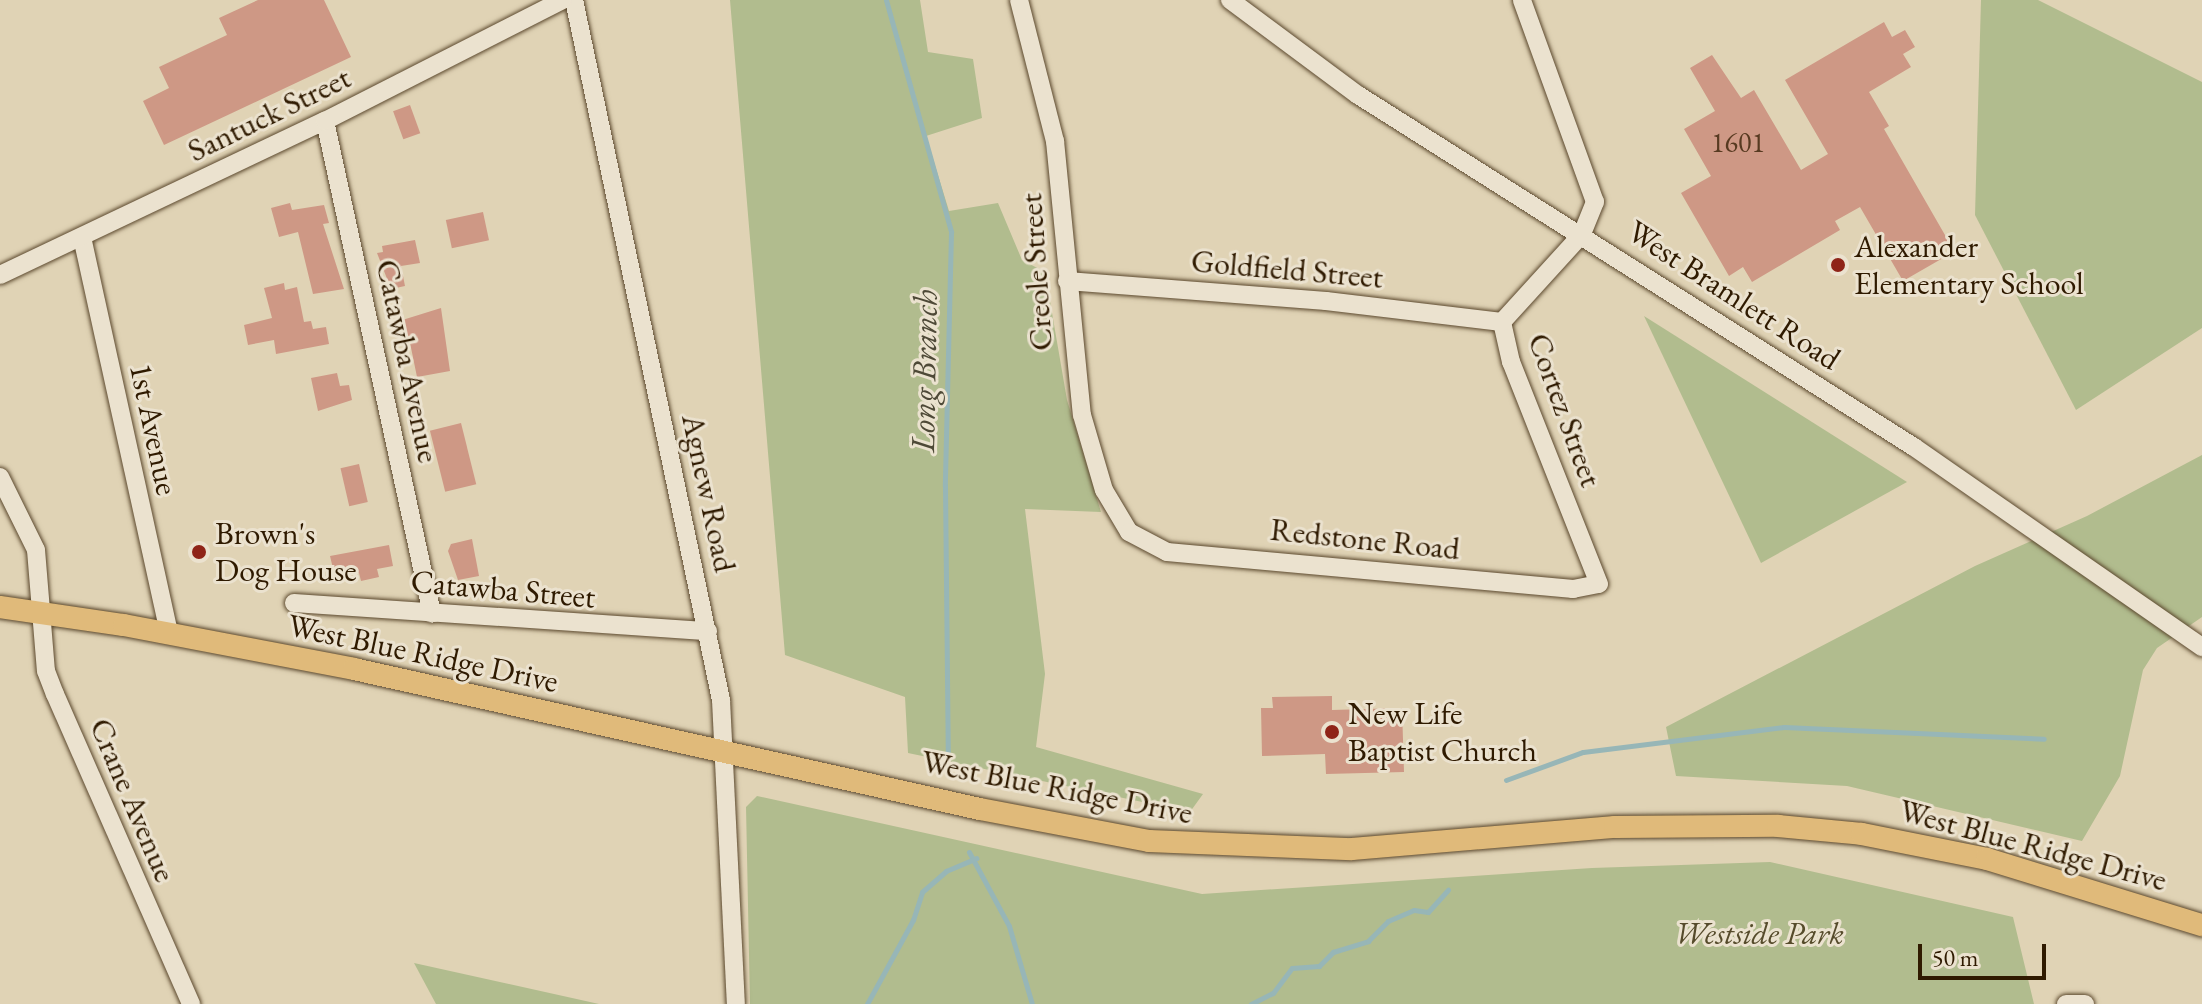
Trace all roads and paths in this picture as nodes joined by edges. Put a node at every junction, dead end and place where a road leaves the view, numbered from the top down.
1 (562, 0) edge
2 (574, 0) edge
3 (1019, 0) edge
4 (1230, 0) edge
5 (1522, 0) edge
6 (325, 121) junction
7 (1582, 234) junction
8 (82, 237) junction
9 (0, 275) edge
10 (1067, 281) junction
11 (1502, 322) junction
12 (0, 477) edge
13 (1129, 532) joint
14 (1599, 584) joint
15 (294, 603) dead end
16 (0, 607) edge
17 (41, 612) junction
18 (432, 614) junction
19 (708, 631) junction
20 (169, 633) junction
21 (2199, 639) edge
22 (725, 752) junction
23 (2202, 925) edge
24 (191, 1004) edge
25 (736, 1004) edge
26 (2066, 1004) edge
27 (2085, 1004) edge

1 - 6 street, Santuck Street
2 - 19 street, Agnew Road
3 - 10 street, Creole Street
4 - 7 street, West Bramlett Road
5 - 7 street
6 - 8 street, Santuck Street
6 - 18 street, Catawba Avenue
7 - 11 street, Cortez Street
7 - 21 street, West Bramlett Road
8 - 9 street, Santuck Street
8 - 20 street, 1st Avenue
10 - 11 street, Goldfield Street
10 - 13 street, Creole Street
11 - 14 street, Cortez Street
12 - 17 street, Crane Avenue
13 - 14 street, Redstone Road
15 - 18 street, Catawba Street
16 - 17 main road, West Blue Ridge Drive
17 - 20 main road, West Blue Ridge Drive
17 - 24 street, Crane Avenue
18 - 19 street, Catawba Street
19 - 22 street, Agnew Road
20 - 22 main road, West Blue Ridge Drive
22 - 23 main road, West Blue Ridge Drive
22 - 25 street, Agnew Road
26 - 27 street

